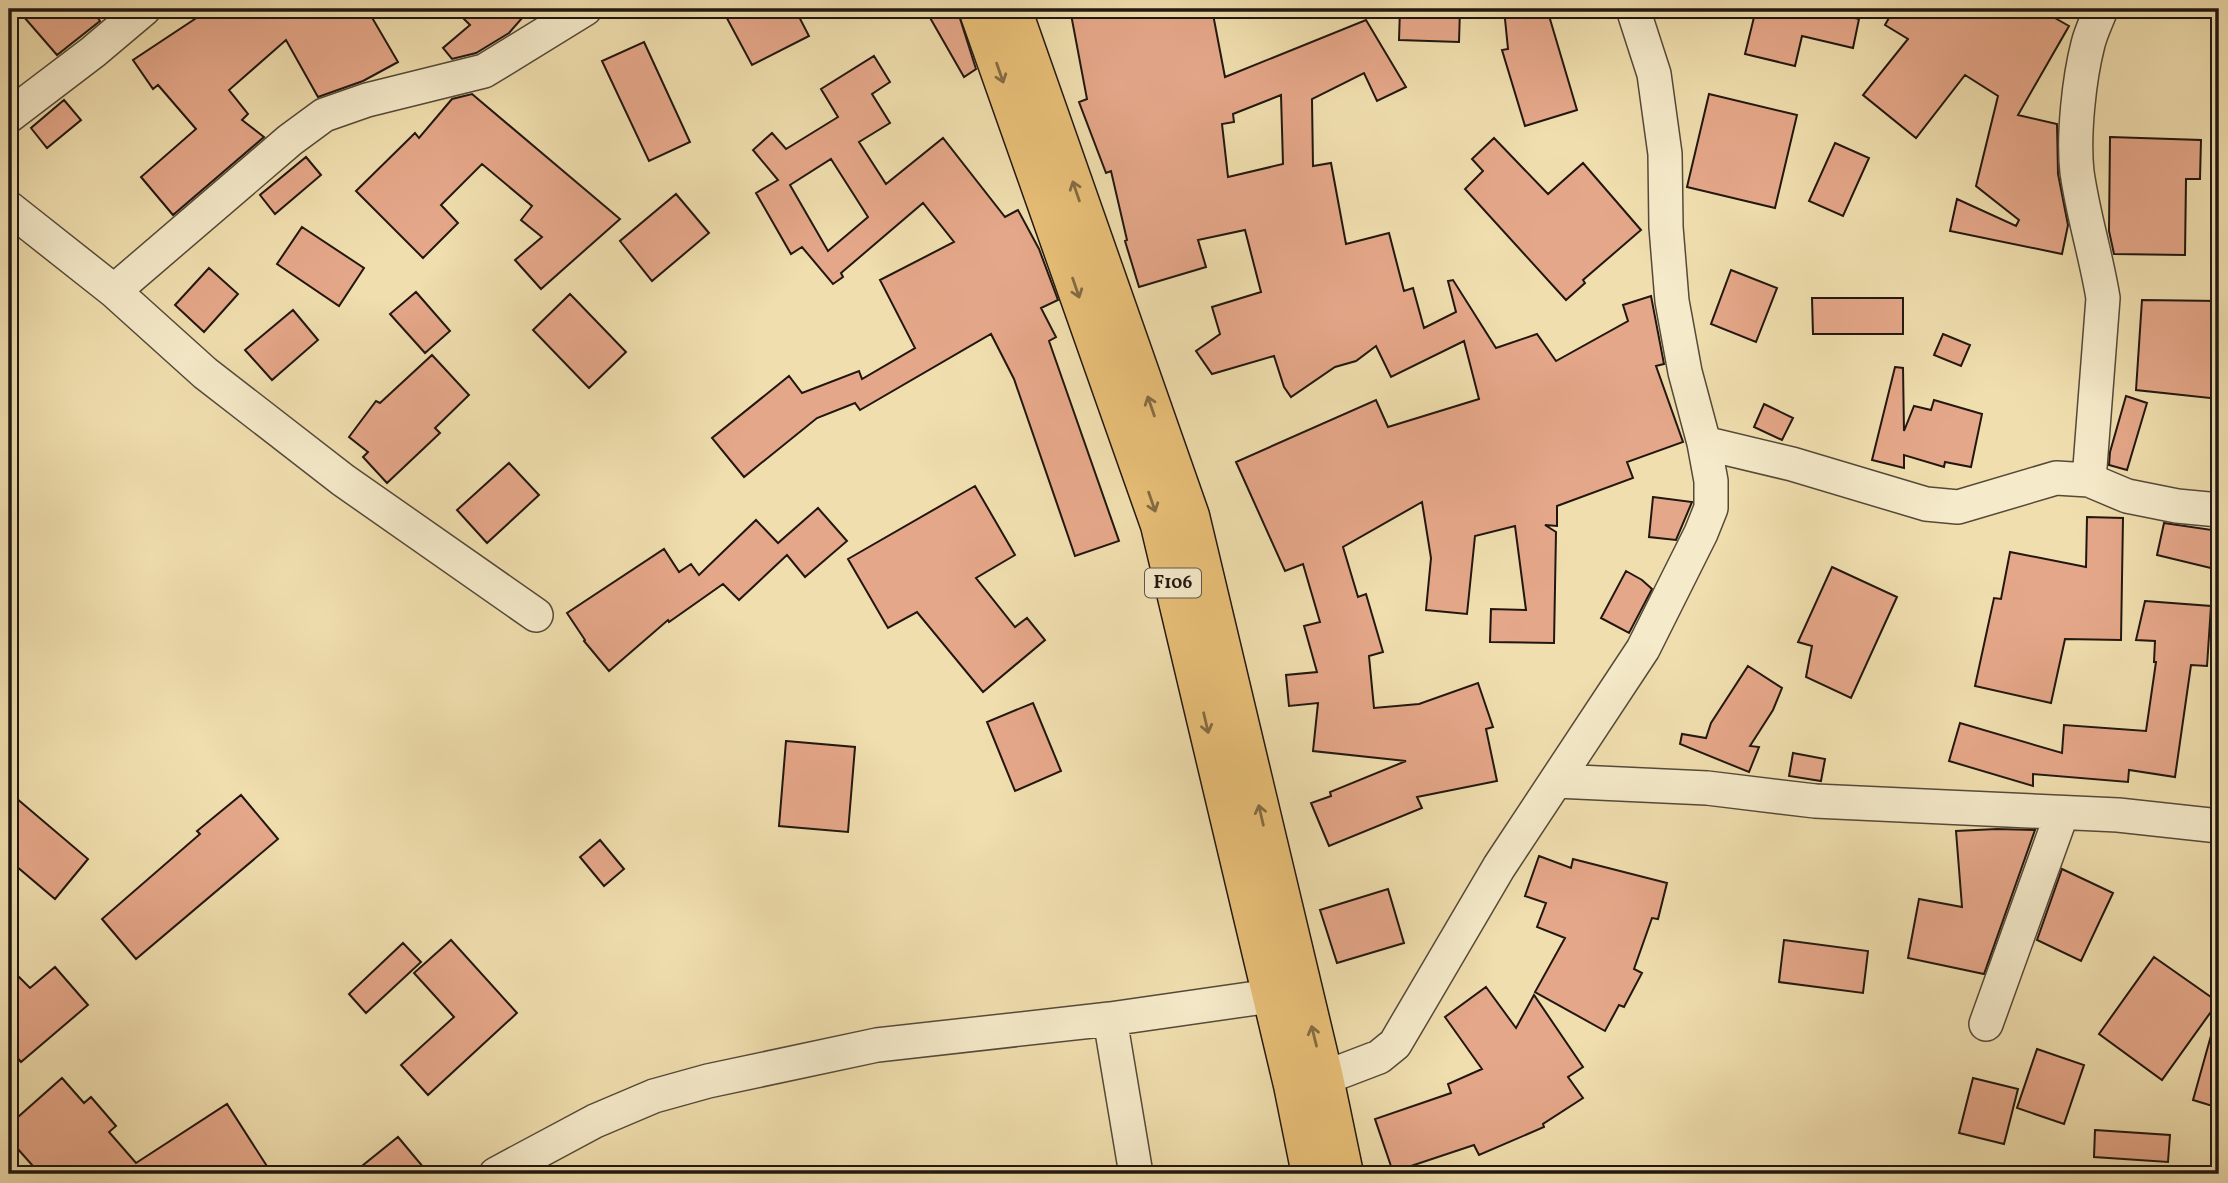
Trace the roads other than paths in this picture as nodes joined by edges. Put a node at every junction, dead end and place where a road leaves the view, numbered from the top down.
1 (144, 9) edge
2 (585, 9) edge
3 (978, 9) edge
4 (1012, 9) edge
5 (1633, 9) edge
6 (2101, 9) edge
7 (9, 116) edge
8 (9, 208) edge
9 (114, 291) junction
10 (1704, 443) junction
11 (2089, 480) junction
12 (2219, 510) edge
13 (536, 615) dead end
14 (1556, 781) junction
15 (2062, 813) junction
16 (2219, 826) edge
17 (1270, 996) junction
18 (1110, 1019) junction
19 (1986, 1024) dead end
20 (1324, 1078) junction
21 (496, 1174) edge
22 (1136, 1174) edge
23 (1311, 1174) edge
24 (1344, 1174) edge

1 - 7 street
2 - 9 street
3 -> 17 main road, F106
20 -> 4 main road, F106
5 - 10 street
6 - 11 street
8 - 9 street
9 - 13 street
10 - 11 street
10 - 14 street
11 - 12 street
14 - 15 street
14 - 20 street
15 - 16 street
15 - 19 street
17 - 18 street
17 - 23 main road, F106
18 - 21 street
18 - 22 street
20 - 24 main road, F106

